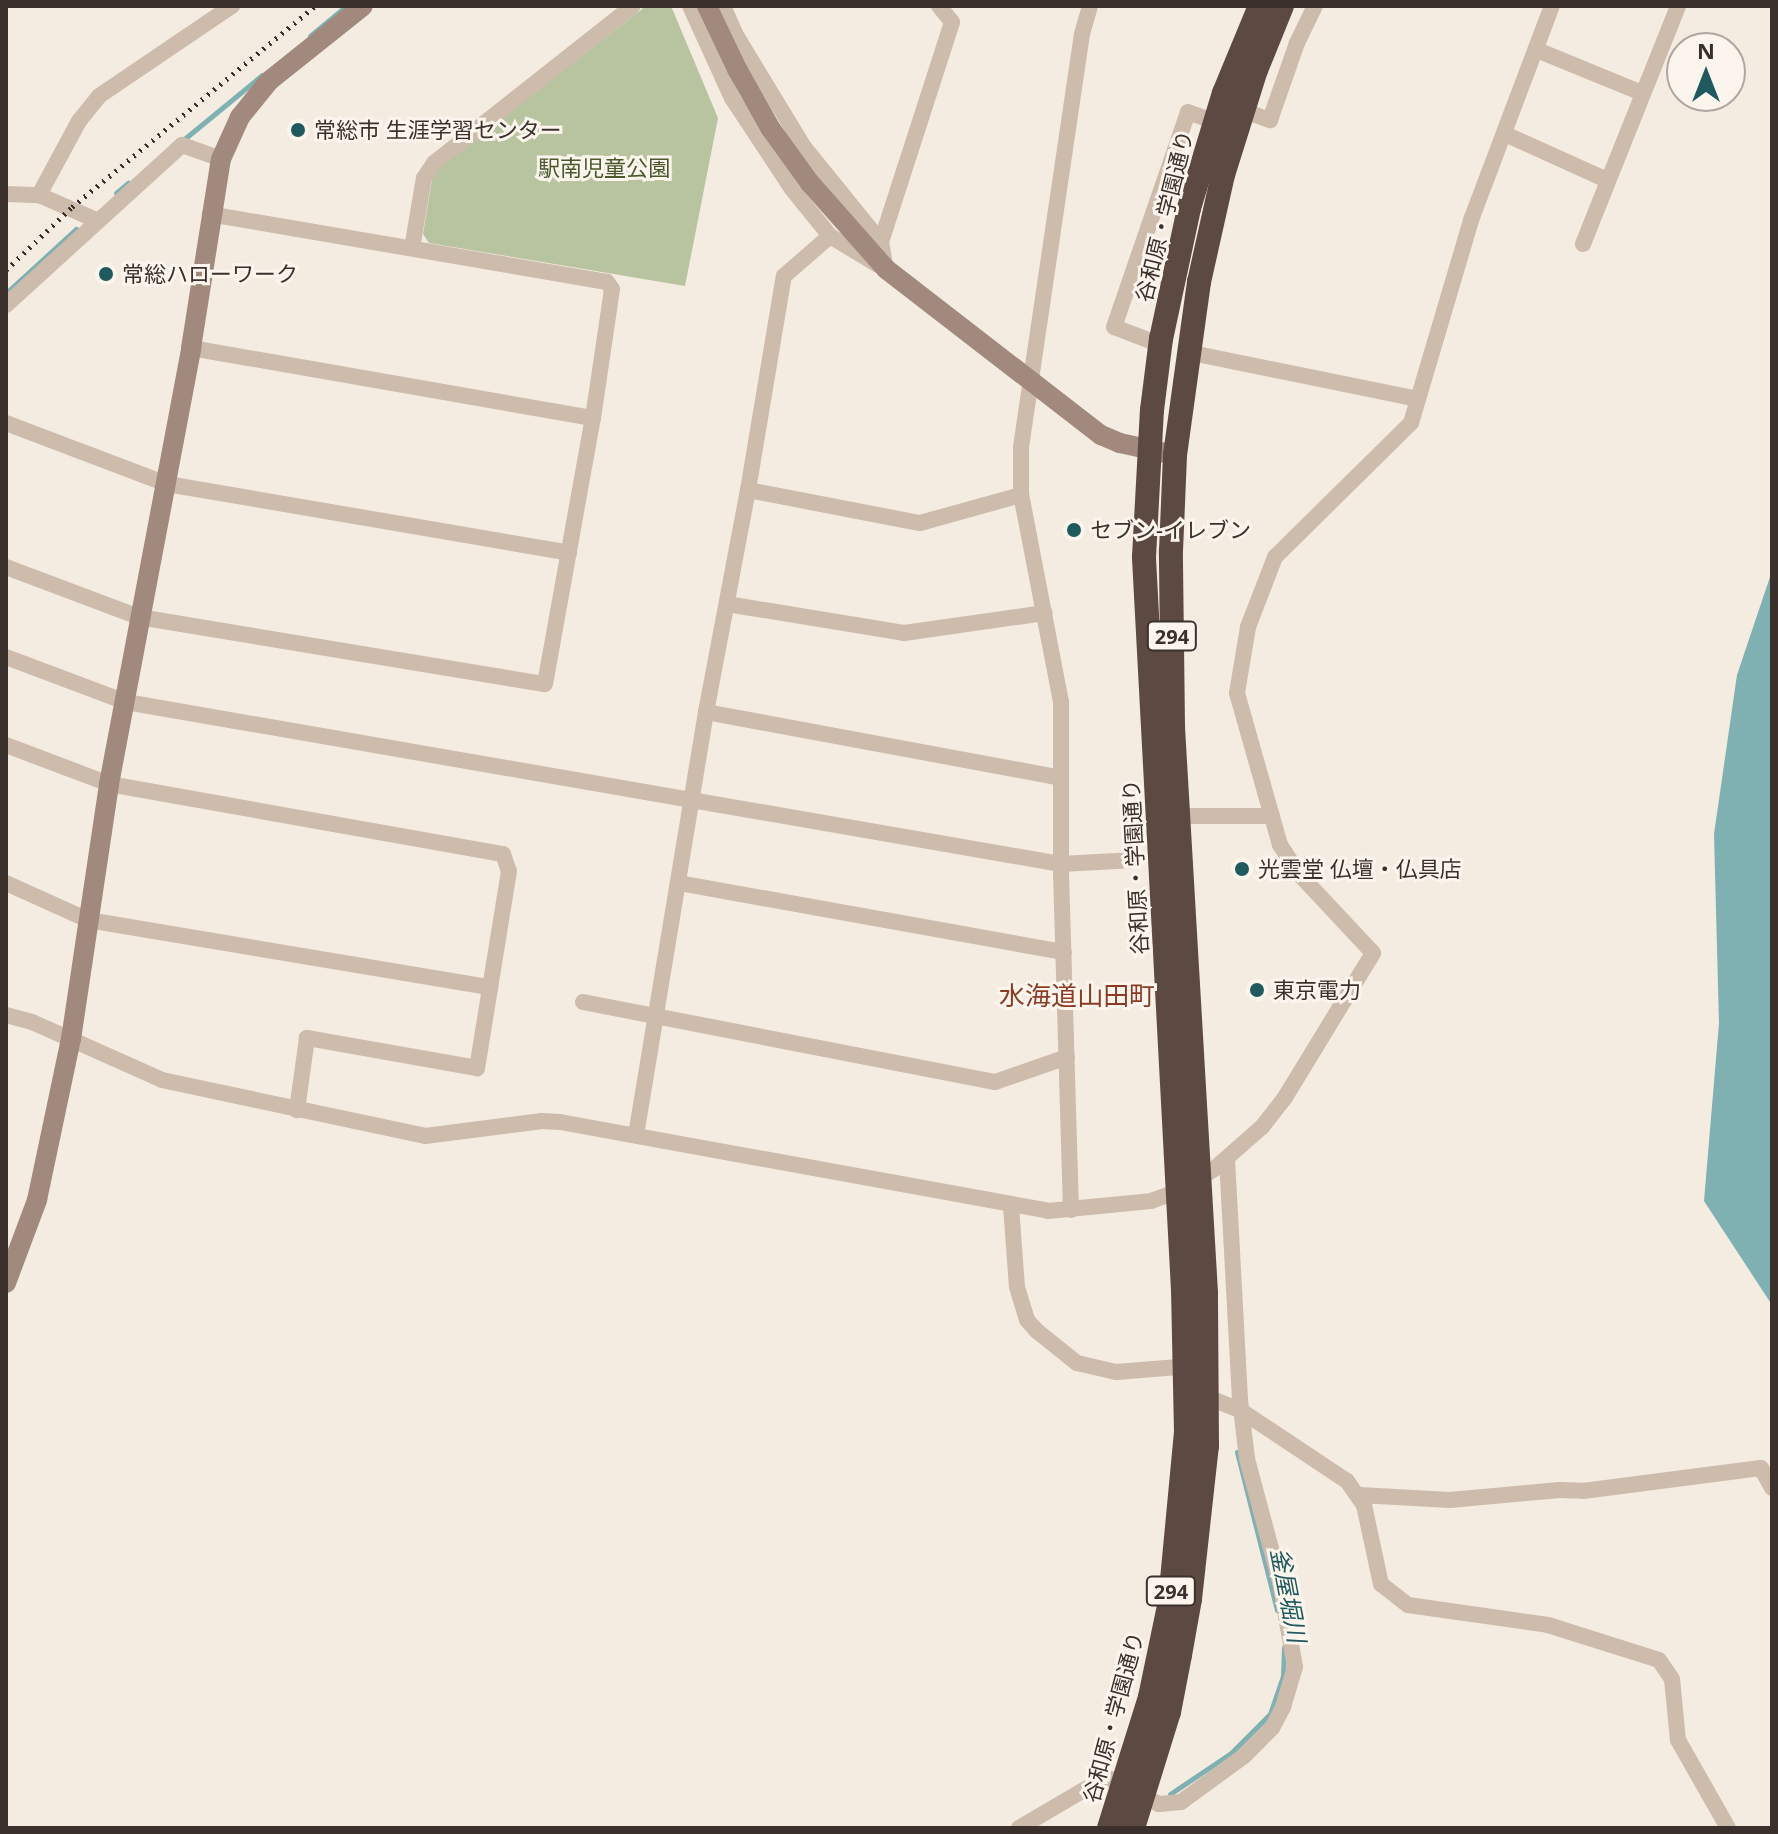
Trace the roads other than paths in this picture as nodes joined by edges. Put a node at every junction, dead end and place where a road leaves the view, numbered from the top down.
1 (232, 6) edge
2 (363, 6) edge
3 (633, 6) edge
4 (690, 6) edge
5 (707, 6) edge
6 (723, 6) edge
7 (939, 6) edge
8 (1090, 6) edge
9 (1260, 6) edge
10 (1282, 6) edge
11 (1315, 6) edge
12 (1552, 6) edge
13 (1678, 6) edge
14 (1537, 50) junction
15 (1642, 93) junction
16 (1242, 110) junction
17 (1215, 122) junction
18 (1505, 134) junction
19 (221, 159) junction
20 (1607, 180) junction
21 (6, 194) edge
22 (39, 195) junction
23 (210, 214) junction
24 (96, 220) junction
25 (836, 228) junction
26 (881, 242) junction
27 (1583, 244) dead end
28 (412, 248) junction
29 (886, 269) junction
30 (6, 305) edge
31 (1161, 345) junction
32 (191, 348) junction
33 (1187, 352) junction
34 (1029, 381) junction
35 (1417, 399) junction
36 (593, 418) junction
37 (6, 423) edge
38 (1148, 451) junction
39 (1175, 455) junction
40 (167, 484) junction
41 (748, 490) junction
42 (1021, 495) junction
43 (569, 553) junction
44 (6, 567) edge
45 (727, 604) junction
46 (1045, 613) junction
47 (139, 617) junction
48 (6, 657) edge
49 (126, 702) junction
50 (706, 712) junction
51 (6, 745) edge
52 (1061, 778) junction
53 (109, 784) junction
54 (692, 799) junction
55 (1179, 816) junction
56 (1272, 816) junction
57 (1135, 860) dead end
58 (1061, 864) junction
59 (6, 883) edge
60 (679, 883) junction
61 (88, 920) junction
62 (1064, 952) junction
63 (490, 987) junction
64 (583, 1002) dead end
65 (6, 1015) edge
66 (656, 1017) junction
67 (71, 1039) junction
68 (1067, 1057) junction
69 (297, 1110) junction
70 (636, 1135) junction
71 (1227, 1159) junction
72 (1189, 1185) junction
73 (1011, 1206) junction
74 (1071, 1210) junction
75 (6, 1283) edge
76 (1196, 1366) junction
77 (1196, 1394) junction
78 (1242, 1412) junction
79 (1772, 1488) edge
80 (1359, 1495) junction
81 (1124, 1784) junction
82 (1145, 1799) junction
83 (1019, 1828) edge
84 (1109, 1828) edge
85 (1133, 1828) edge
86 (1728, 1828) edge

1 - 22 street
2 - 19 street
3 - 28 street
4 - 25 street
5 - 25 street
6 - 26 street
7 - 26 street
8 - 34 street
9 - 17 highway, 谷和原・学園通り / 294
10 - 16 highway, 谷和原・学園通り / 294
11 - 16 street
12 - 14 street
13 - 15 street
14 - 15 street
14 - 18 street
15 - 20 street
16 - 33 highway, 谷和原・学園通り / 294
17 - 31 highway, 谷和原・学園通り / 294
17 - 31 street
18 - 20 street
18 - 35 street
19 - 23 street
19 - 24 street
20 - 27 street
21 - 22 street
22 - 24 street
23 - 28 street
23 - 32 street
24 - 30 street
25 - 29 street
25 - 41 street
26 - 29 street
28 - 36 street
29 - 34 street
31 - 38 highway, 谷和原・学園通り / 294
32 - 36 street
32 - 40 street
33 - 35 street
33 - 39 highway, 谷和原・学園通り / 294
34 - 38 street
34 - 42 street
35 - 56 street
36 - 43 street
37 - 40 street
38 - 39 street
38 - 72 highway, 谷和原・学園通り / 294
39 - 55 highway, 谷和原・学園通り / 294
40 - 43 street
40 - 47 street
41 - 42 street
41 - 45 street
42 - 46 street
43 - 47 street
44 - 47 street
45 - 46 street
45 - 50 street
46 - 52 street
47 - 49 street
48 - 49 street
49 - 53 street
49 - 54 street
50 - 52 street
50 - 54 street
51 - 53 street
52 - 58 street
53 - 61 street
53 - 63 street
54 - 58 street
54 - 60 street
55 - 56 street
55 - 72 highway, 谷和原・学園通り / 294
56 - 71 street
57 - 58 street
58 - 62 street
59 - 61 street
60 - 62 street
60 - 66 street
61 - 63 street
61 - 67 street
62 - 68 street
63 - 69 street
64 - 66 street
65 - 67 street
66 - 68 street
66 - 70 street
67 - 69 street
67 - 75 street
68 - 74 street
69 - 70 street
70 - 73 street
71 - 72 street
71 - 78 street
72 - 74 street
72 - 76 highway, 谷和原・学園通り / 294
73 - 74 street
73 - 76 street
76 - 77 highway, 谷和原・学園通り / 294
77 - 78 street
77 - 81 highway, 谷和原・学園通り / 294
77 - 82 highway, 谷和原・学園通り / 294
78 - 80 street
78 - 82 street
79 - 80 street
80 - 86 street
81 - 82 street
81 - 83 street
81 - 84 highway, 谷和原・学園通り / 294
82 - 85 highway, 谷和原・学園通り / 294

